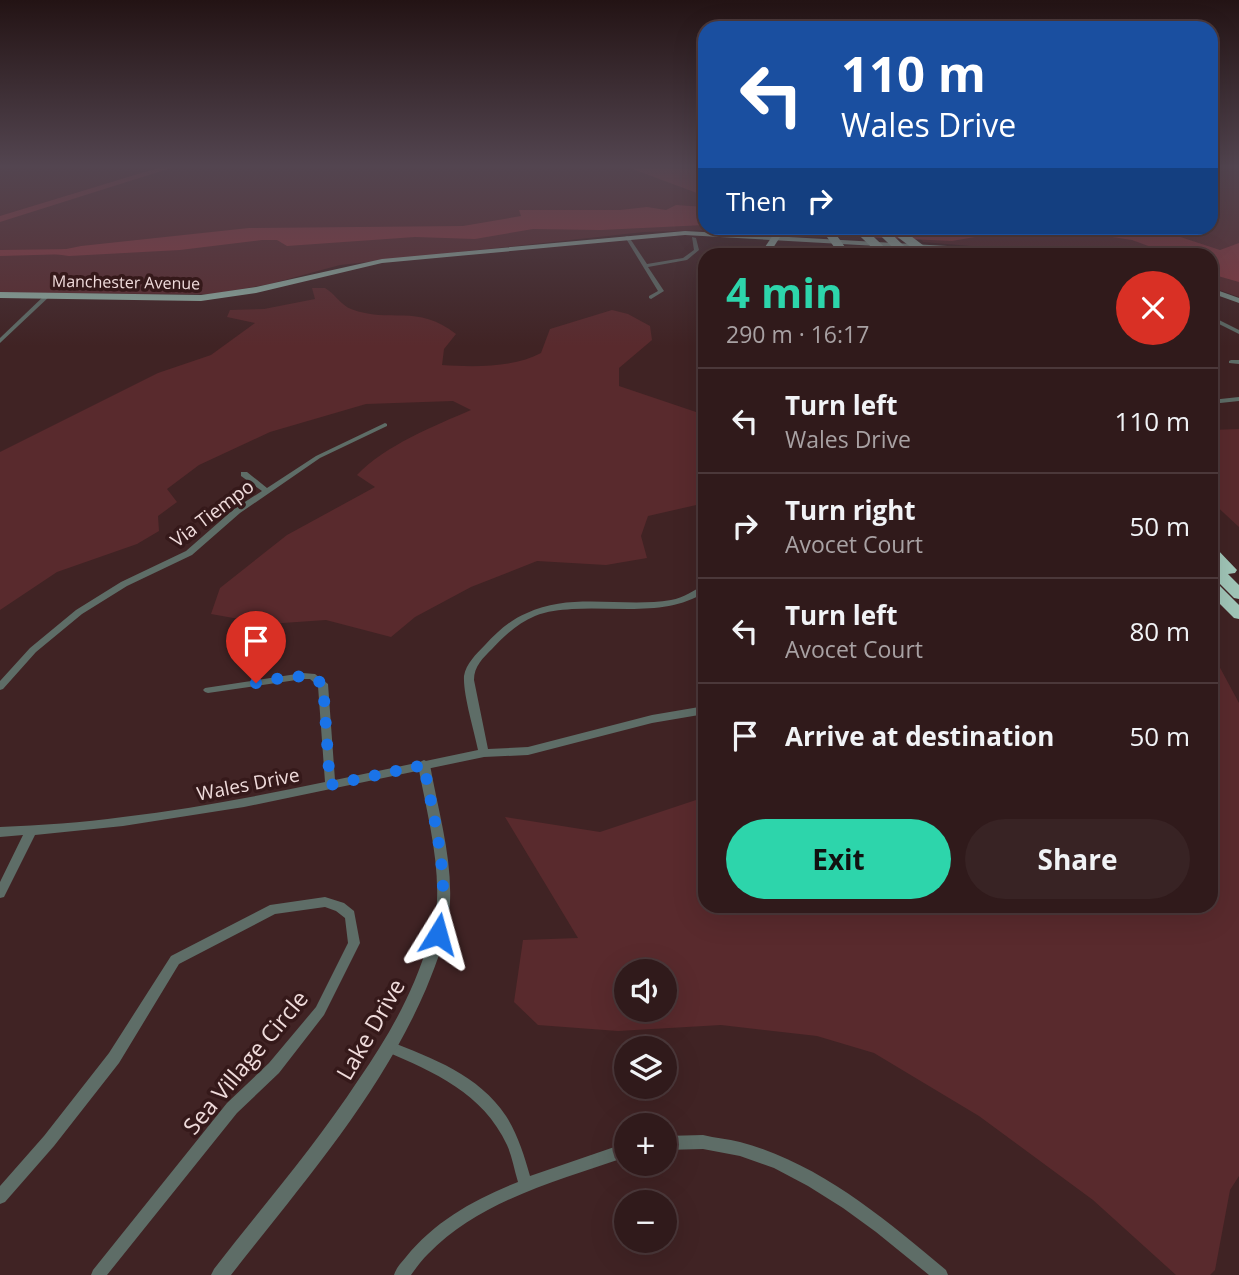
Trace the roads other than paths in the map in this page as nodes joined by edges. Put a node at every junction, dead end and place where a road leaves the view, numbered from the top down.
1 (698, 233) edge
2 (739, 235) edge
3 (859, 235) edge
4 (877, 235) edge
5 (886, 235) edge
6 (902, 235) edge
7 (694, 238) junction
8 (776, 239) junction
9 (629, 240) junction
10 (767, 248) edge
11 (777, 248) edge
12 (874, 248) edge
13 (890, 248) edge
14 (900, 248) edge
15 (919, 248) edge
16 (922, 248) edge
17 (645, 266) junction
18 (1218, 293) edge
19 (0, 295) edge
20 (651, 297) dead end
21 (45, 298) junction
22 (0, 301) edge
23 (1239, 301) edge
24 (1218, 322) edge
25 (1239, 332) edge
26 (0, 341) edge
27 (1231, 362) dead end
28 (1239, 362) edge
29 (1239, 399) edge
30 (1218, 401) edge
31 (385, 425) dead end
32 (244, 474) dead end
33 (267, 491) junction
34 (1218, 558) edge
35 (1218, 573) edge
36 (1239, 579) edge
37 (1218, 593) edge
38 (1239, 594) edge
39 (698, 595) edge
40 (1218, 607) edge
41 (1239, 614) edge
42 (1239, 628) edge
43 (0, 687) edge
44 (208, 690) dead end
45 (698, 711) edge
46 (484, 753) junction
47 (424, 765) junction
48 (330, 785) junction
49 (31, 831) junction
50 (0, 832) edge
51 (0, 893) edge
52 (389, 1047) junction
53 (677, 1141) edge
54 (614, 1154) edge
55 (526, 1186) junction
56 (0, 1197) edge
57 (98, 1275) edge
58 (220, 1275) edge
59 (401, 1275) edge
60 (941, 1275) edge

1 - 9 main road, Manchester Avenue
2 - 8 main road, Manchester Avenue
3 - 12 highway, bridge
4 - 13 highway
5 - 14 highway, bridge
6 - 15 highway, bridge
7 - 8 main road, Manchester Avenue
7 - 9 main road, Manchester Avenue
7 - 17 street
8 - 10 highway
8 - 11 highway
8 - 16 main road, Manchester Avenue
9 - 17 street
9 - 21 main road, Manchester Avenue
17 - 20 street
18 - 23 main road
19 - 21 main road, Manchester Avenue
21 - 22 main road, Manchester Avenue
21 - 26 street
24 - 25 street
27 - 28 street
29 - 30 street
31 - 33 street, Via Tiempo
32 - 33 street
33 - 43 street, Via Tiempo
34 - 36 highway
35 - 38 highway
37 - 41 highway
39 - 46 street
40 - 42 highway
44 - 48 street
45 - 46 street, Wales Drive
46 - 47 street, Wales Drive
47 - 48 street, Wales Drive
47 - 52 street, Lake Drive
48 - 49 street, Wales Drive
49 - 50 street, Wales Drive
49 - 51 street
52 - 55 street
52 - 58 street, Lake Drive
53 - 60 street
54 - 55 street
55 - 59 street
56 - 57 street, Sea Village Circle

